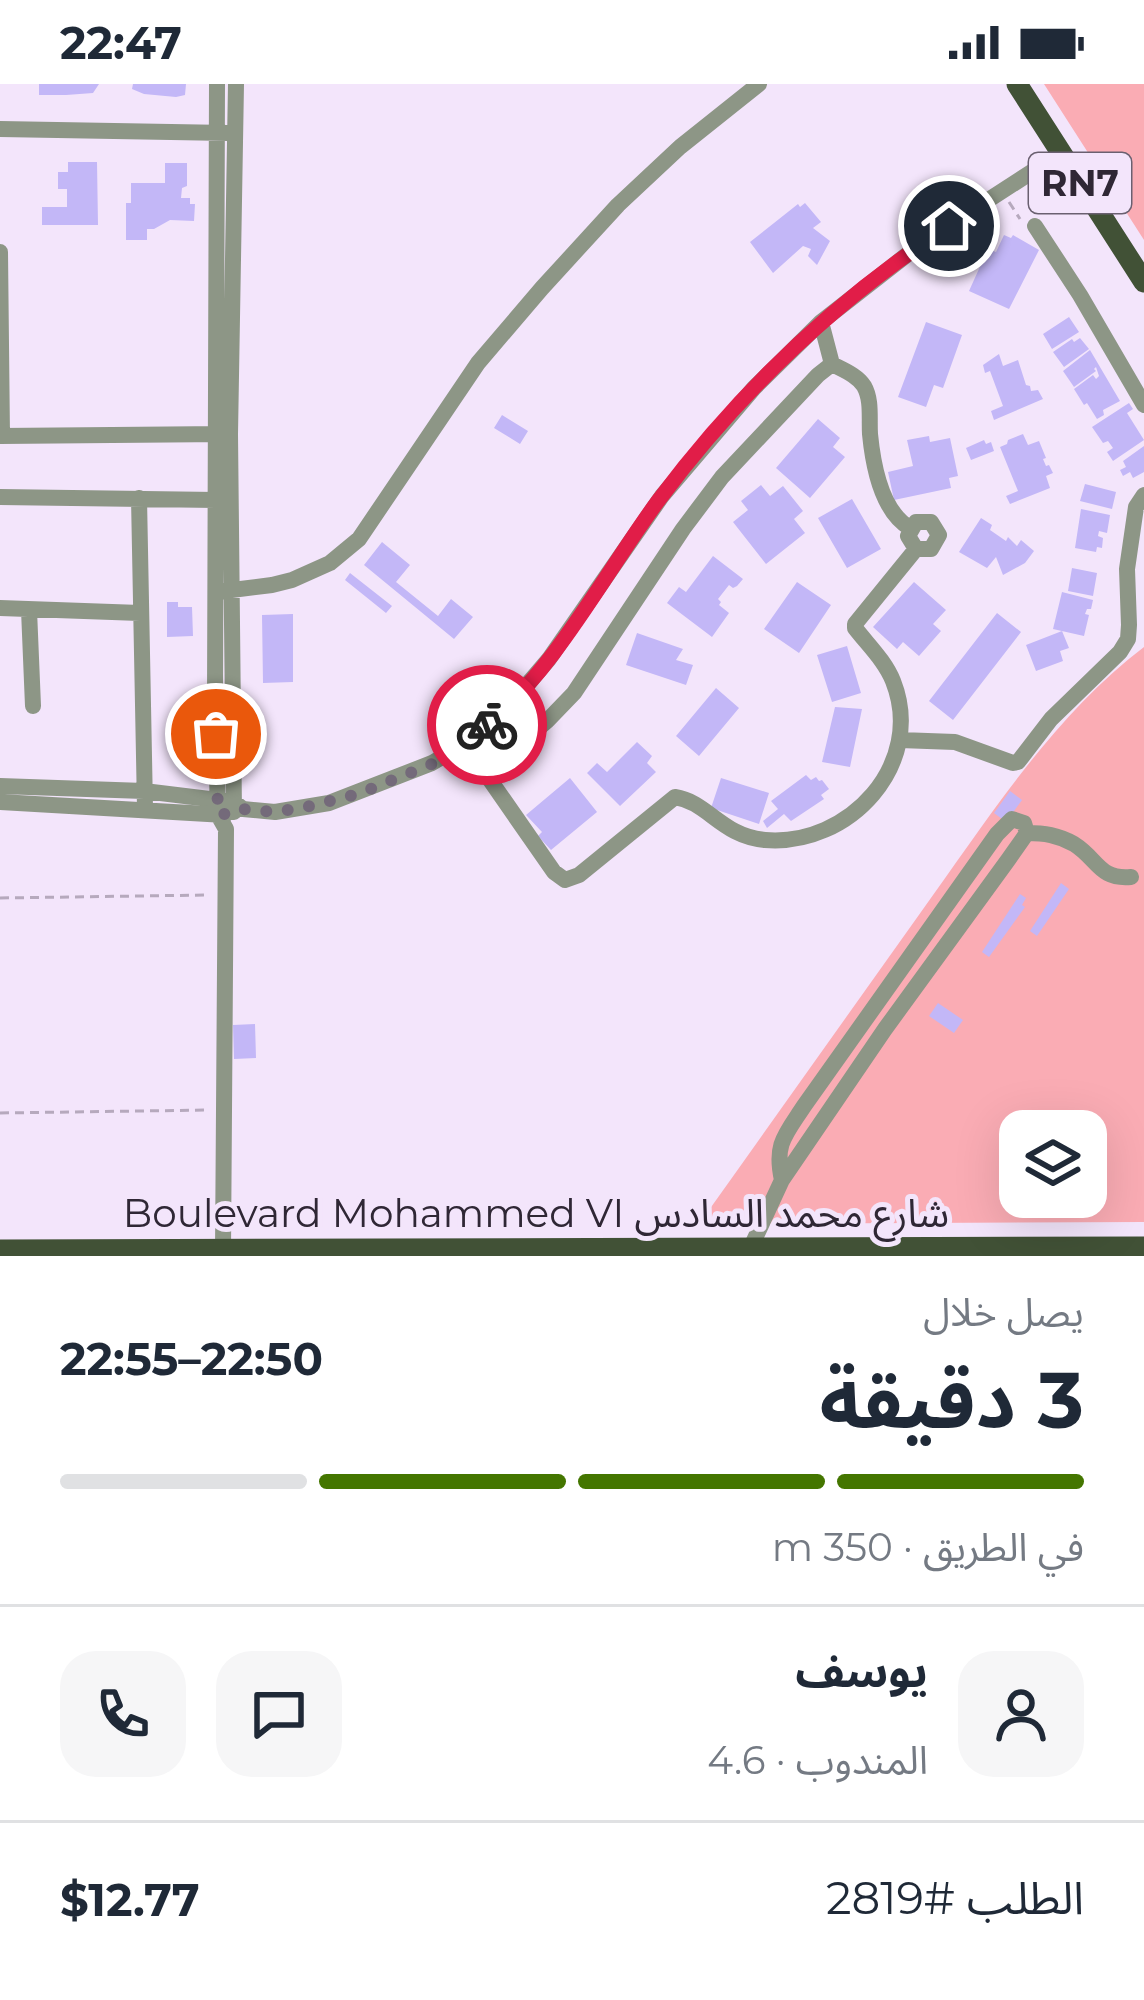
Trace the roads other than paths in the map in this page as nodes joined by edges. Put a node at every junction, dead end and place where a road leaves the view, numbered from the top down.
1 (217, 84) edge
2 (236, 84) edge
3 (759, 84) edge
4 (1017, 84) edge
5 (0, 129) edge
6 (225, 134) junction
7 (1060, 153) junction
8 (1035, 226) road end
9 (0, 252) edge
10 (1144, 282) edge
11 (820, 322) junction
12 (832, 364) junction
13 (1144, 405) edge
14 (223, 434) junction
15 (1, 436) edge
16 (1144, 495) edge
17 (0, 497) edge
18 (139, 498) junction
19 (216, 500) junction
20 (910, 528) junction
21 (916, 549) junction
22 (224, 591) junction
23 (0, 608) edge
24 (28, 610) junction
25 (140, 613) junction
26 (33, 706) dead end
27 (900, 740) junction
28 (0, 785) edge
29 (144, 800) junction
30 (0, 802) edge
31 (229, 811) junction
32 (1131, 877) dead end
33 (752, 1247) junction
34 (1144, 1247) edge
35 (0, 1250) edge
36 (223, 1251) junction

1 - 6 street
2 - 6 street
3 - 22 street
4 - 7 main road, RN7
5 - 6 street
6 - 14 street
7 - 10 main road, RN7
7 - 11 street
8 - 13 street
9 - 15 street
11 - 12 street
11 - 31 street
12 - 20 street
12 - 27 street
14 - 15 street
14 - 19 street
14 - 22 street
16 - 27 street
17 - 18 street
18 - 19 street
18 - 25 street
19 - 22 street
20 - 21 street
20 - 21 street
21 - 27 street
22 - 31 street
23 - 24 street
24 - 25 street
24 - 26 street
25 - 29 street
28 - 29 street
29 - 30 street
29 - 31 street
31 - 36 street
32 - 33 street
33 - 34 main road, Boulevard Mohammed VI شارع محمد السادس
33 - 36 main road, Boulevard Mohammed VI شارع محمد السادس
35 - 36 main road, Boulevard Mohammed VI شارع محمد السادس

